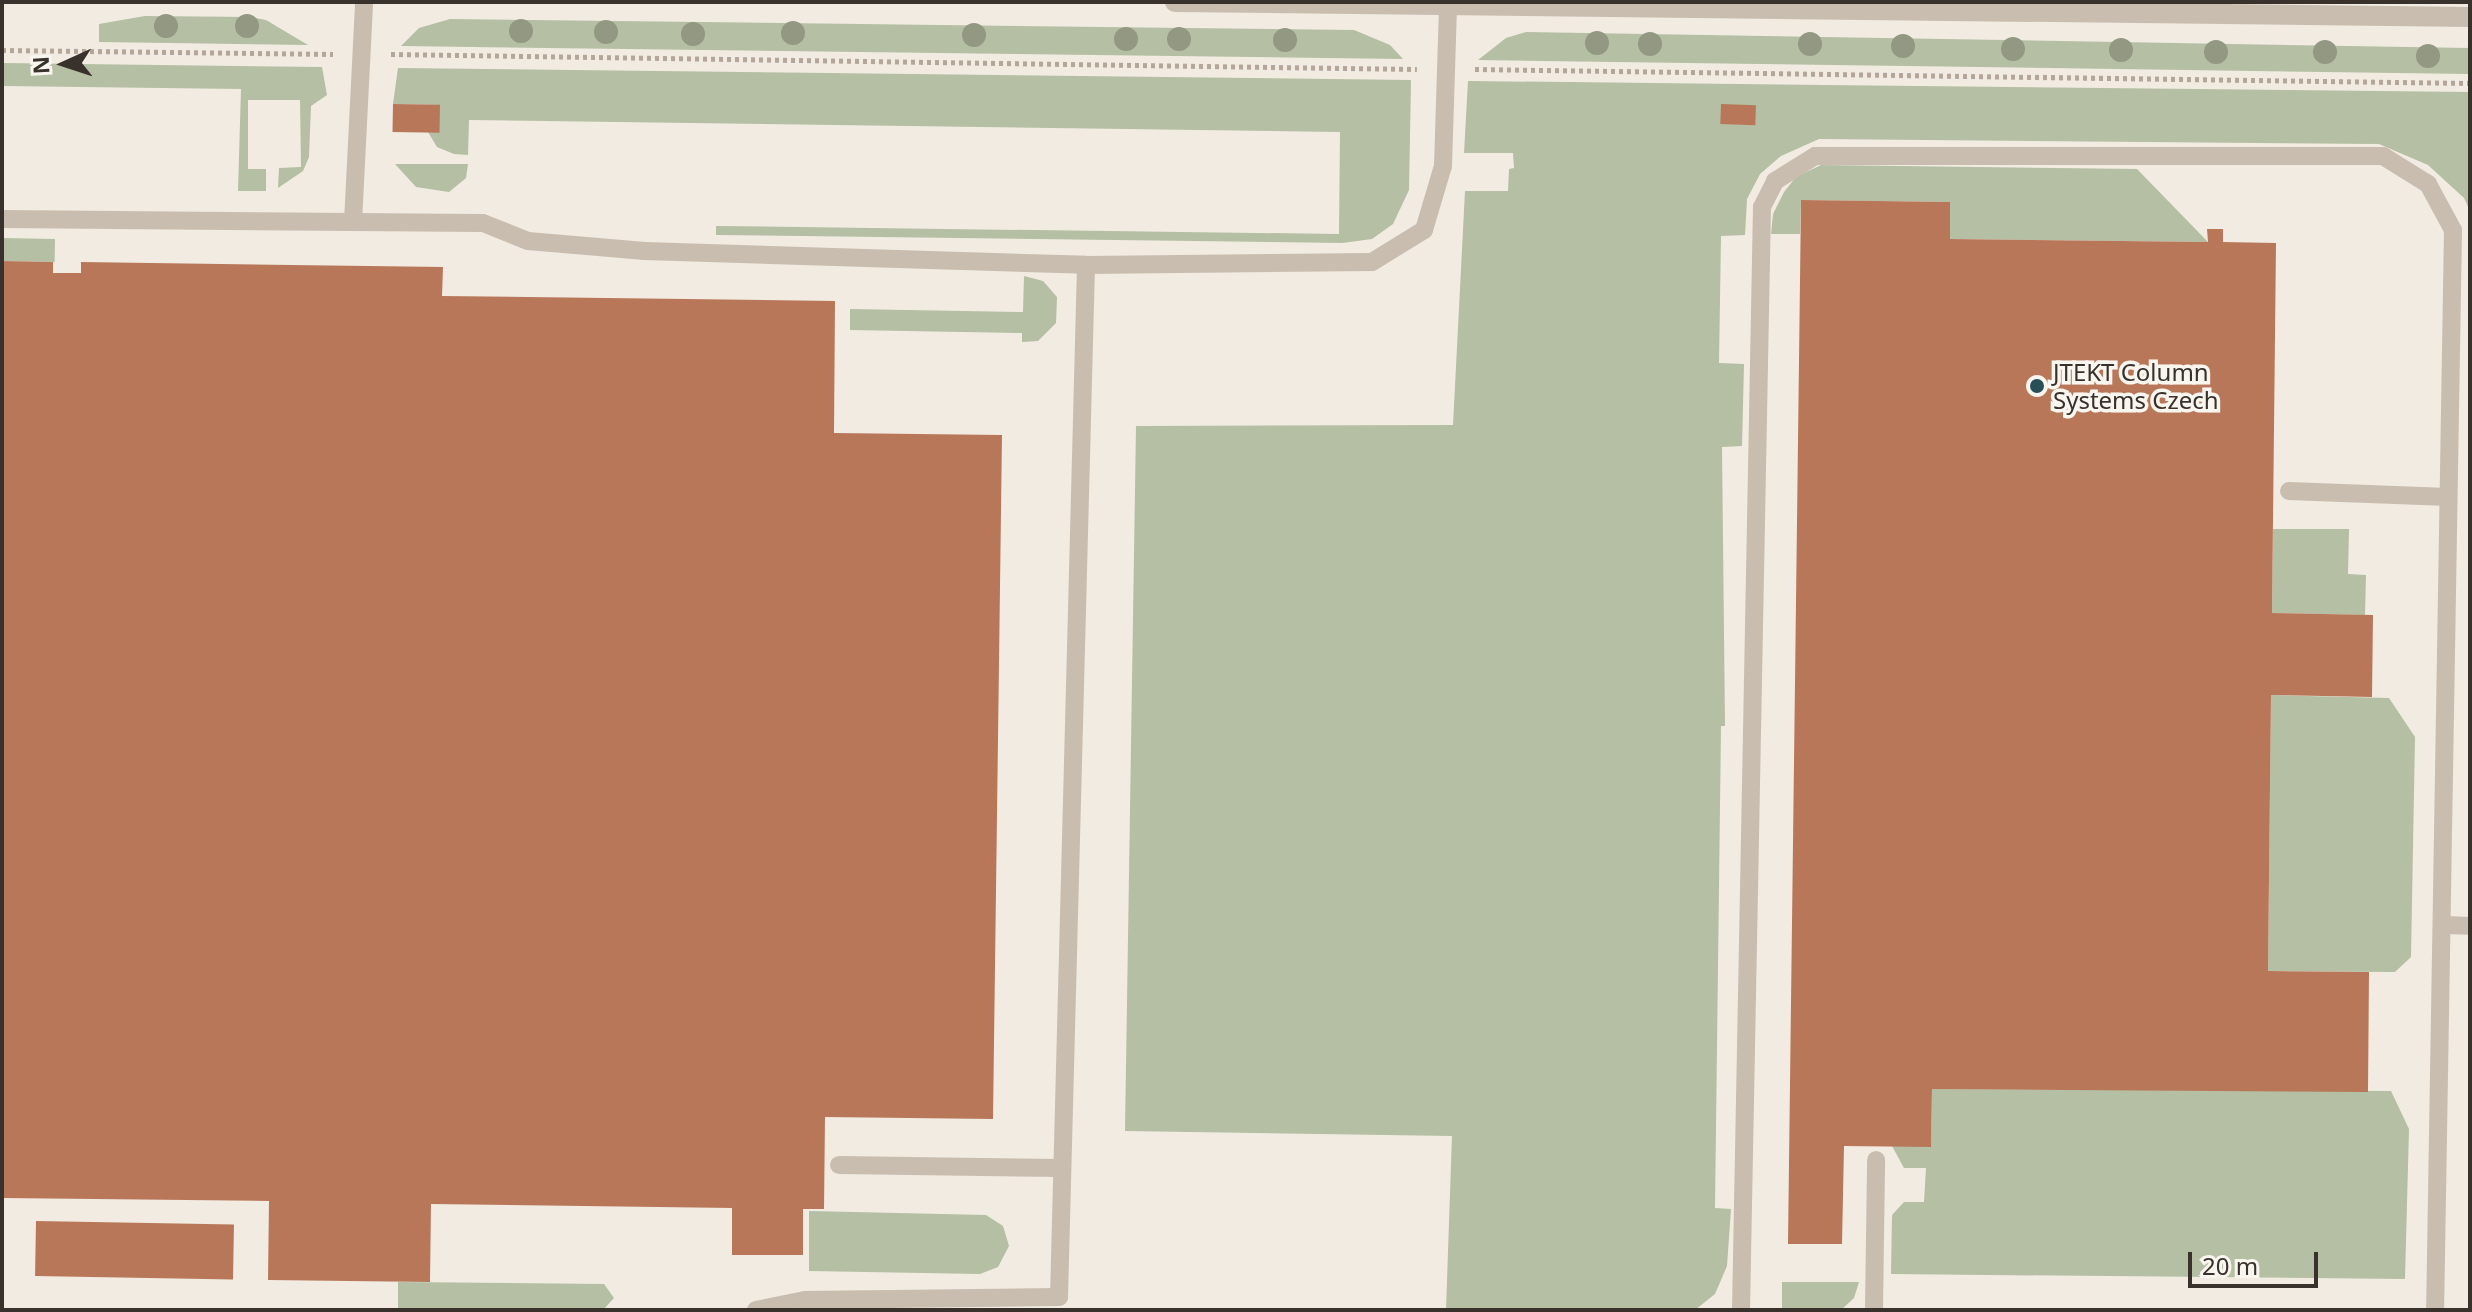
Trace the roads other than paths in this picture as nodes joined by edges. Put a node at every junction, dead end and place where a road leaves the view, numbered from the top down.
1 (364, 2) edge
2 (1175, 2) edge
3 (1448, 5) junction
4 (2092, 7) edge
5 (2470, 17) edge
6 (2, 219) edge
7 (353, 222) junction
8 (1086, 265) junction
9 (2289, 491) dead end
10 (2448, 497) junction
11 (2445, 925) junction
12 (2470, 926) edge
13 (1876, 1160) dead end
14 (839, 1165) dead end
15 (1062, 1168) junction
16 (756, 1310) edge
17 (1741, 1310) edge
18 (1874, 1310) edge
19 (2435, 1310) edge

1 - 7 lane
2 - 3 street
3 - 4 street
3 - 8 lane
4 - 5 street
6 - 7 lane
7 - 8 lane
8 - 15 lane
9 - 10 lane
10 - 11 lane
10 - 17 lane
11 - 12 lane
11 - 19 lane
13 - 18 lane
14 - 15 lane
15 - 16 lane

